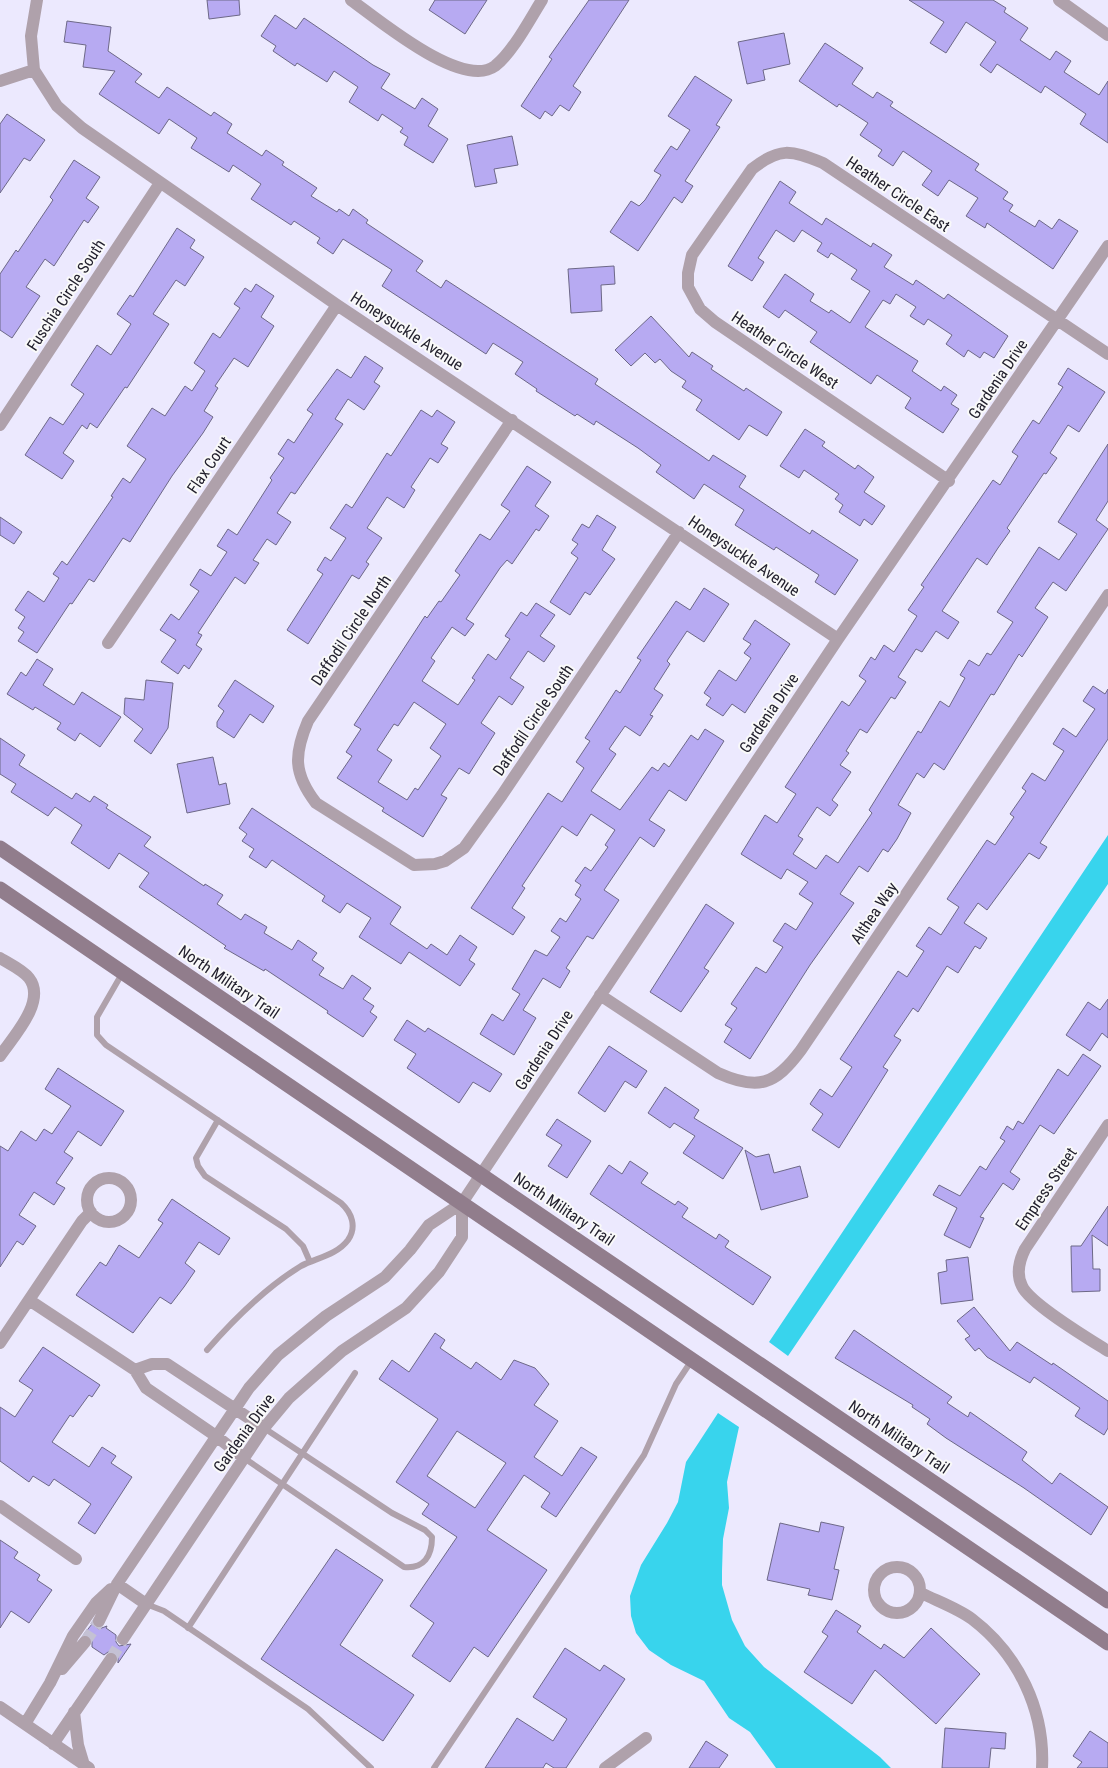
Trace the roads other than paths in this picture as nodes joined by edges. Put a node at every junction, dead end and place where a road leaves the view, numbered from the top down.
1 (37, 0) edge
2 (351, 0) edge
3 (542, 0) edge
4 (1059, 0) edge
5 (1108, 35) edge
6 (34, 70) junction
7 (0, 81) edge
8 (160, 182) junction
9 (725, 206) joint
10 (1108, 246) edge
11 (337, 305) junction
12 (1058, 320) junction
13 (1108, 354) edge
14 (512, 420) junction
15 (0, 425) edge
16 (949, 480) junction
17 (680, 532) junction
18 (1108, 595) edge
19 (838, 639) junction
20 (108, 643) dead end
21 (380, 844) joint
22 (0, 848) edge
23 (0, 890) edge
24 (0, 958) edge
25 (122, 972) junction
26 (600, 996) junction
27 (0, 1056) edge
28 (218, 1120) junction
29 (1108, 1125) edge
30 (482, 1174) junction
31 (462, 1203) junction
32 (91, 1212) dead end
33 (310, 1262) junction
34 (29, 1300) junction
35 (0, 1343) edge
36 (207, 1350) dead end
37 (1108, 1351) edge
38 (692, 1360) junction
39 (135, 1370) junction
40 (355, 1373) dead end
41 (235, 1409) junction
42 (264, 1428) junction
43 (216, 1436) junction
44 (303, 1454) junction
45 (244, 1458) junction
46 (283, 1484) junction
47 (0, 1506) edge
48 (76, 1559) dead end
49 (117, 1584) junction
50 (921, 1592) dead end
51 (1108, 1601) edge
52 (146, 1604) junction
53 (99, 1621) tunnel mouth
54 (188, 1628) junction
55 (123, 1640) tunnel mouth
56 (85, 1642) tunnel mouth
57 (1108, 1643) edge
58 (110, 1659) tunnel mouth
59 (50, 1683) junction
60 (0, 1707) edge
61 (74, 1712) junction
62 (25, 1724) junction
63 (646, 1738) dead end
64 (53, 1744) junction
65 (86, 1766) edge
66 (371, 1768) edge
67 (434, 1768) edge
68 (605, 1768) edge
69 (1042, 1768) edge

1 - 6 street, Honeysuckle Avenue
2 - 3 street
4 - 5 street
6 - 7 street
6 - 8 street, Honeysuckle Avenue
8 - 11 street, Honeysuckle Avenue
8 - 15 street, Fuschia Circle South
9 - 12 street, Heather Circle East
9 - 16 street, Heather Circle West
10 - 12 street, Gardenia Drive
11 - 14 street, Honeysuckle Avenue
11 - 20 street, Flax Court
12 - 13 street
12 - 16 street, Gardenia Drive
14 - 17 street, Honeysuckle Avenue
14 - 21 street, Daffodil Circle North
16 - 19 street, Gardenia Drive
17 - 19 street, Honeysuckle Avenue
17 - 21 street, Daffodil Circle South
18 - 26 street, Althea Way
19 - 26 street, Gardenia Drive
22 - 30 main road, North Military Trail
23 - 25 main road
24 - 27 street
25 - 28 lane
25 - 31 main road
26 - 30 street, Gardenia Drive
28 - 33 lane
28 - 33 lane
29 - 37 street, Empress Street
30 - 31 street, Gardenia Drive
30 - 51 main road, North Military Trail
31 - 38 main road
31 - 41 street, Gardenia Drive
31 - 42 street, Gardenia Drive
32 - 34 street
33 - 36 lane
34 - 35 street
34 - 39 street
38 - 57 main road
38 - 67 lane
39 - 41 street
39 - 43 street
40 - 44 lane
41 - 42 street
41 - 43 street, Gardenia Drive
42 - 44 lane
42 - 45 street, Gardenia Drive
43 - 45 street
43 - 49 street, Gardenia Drive
44 - 46 lane
44 - 46 lane
45 - 46 lane
45 - 52 street, Gardenia Drive
46 - 54 lane
47 - 48 street
49 - 52 street
49 - 53 street, Gardenia Drive
49 - 59 street, Gardenia Drive
50 - 69 street
52 - 54 lane
52 - 55 street, Gardenia Drive
54 - 66 lane
56 - 59 street, Gardenia Drive
58 - 61 street
59 - 62 street, Gardenia Drive
60 - 62 street
61 - 64 street
61 - 65 street
62 - 64 street
63 - 68 street
64 - 65 street

